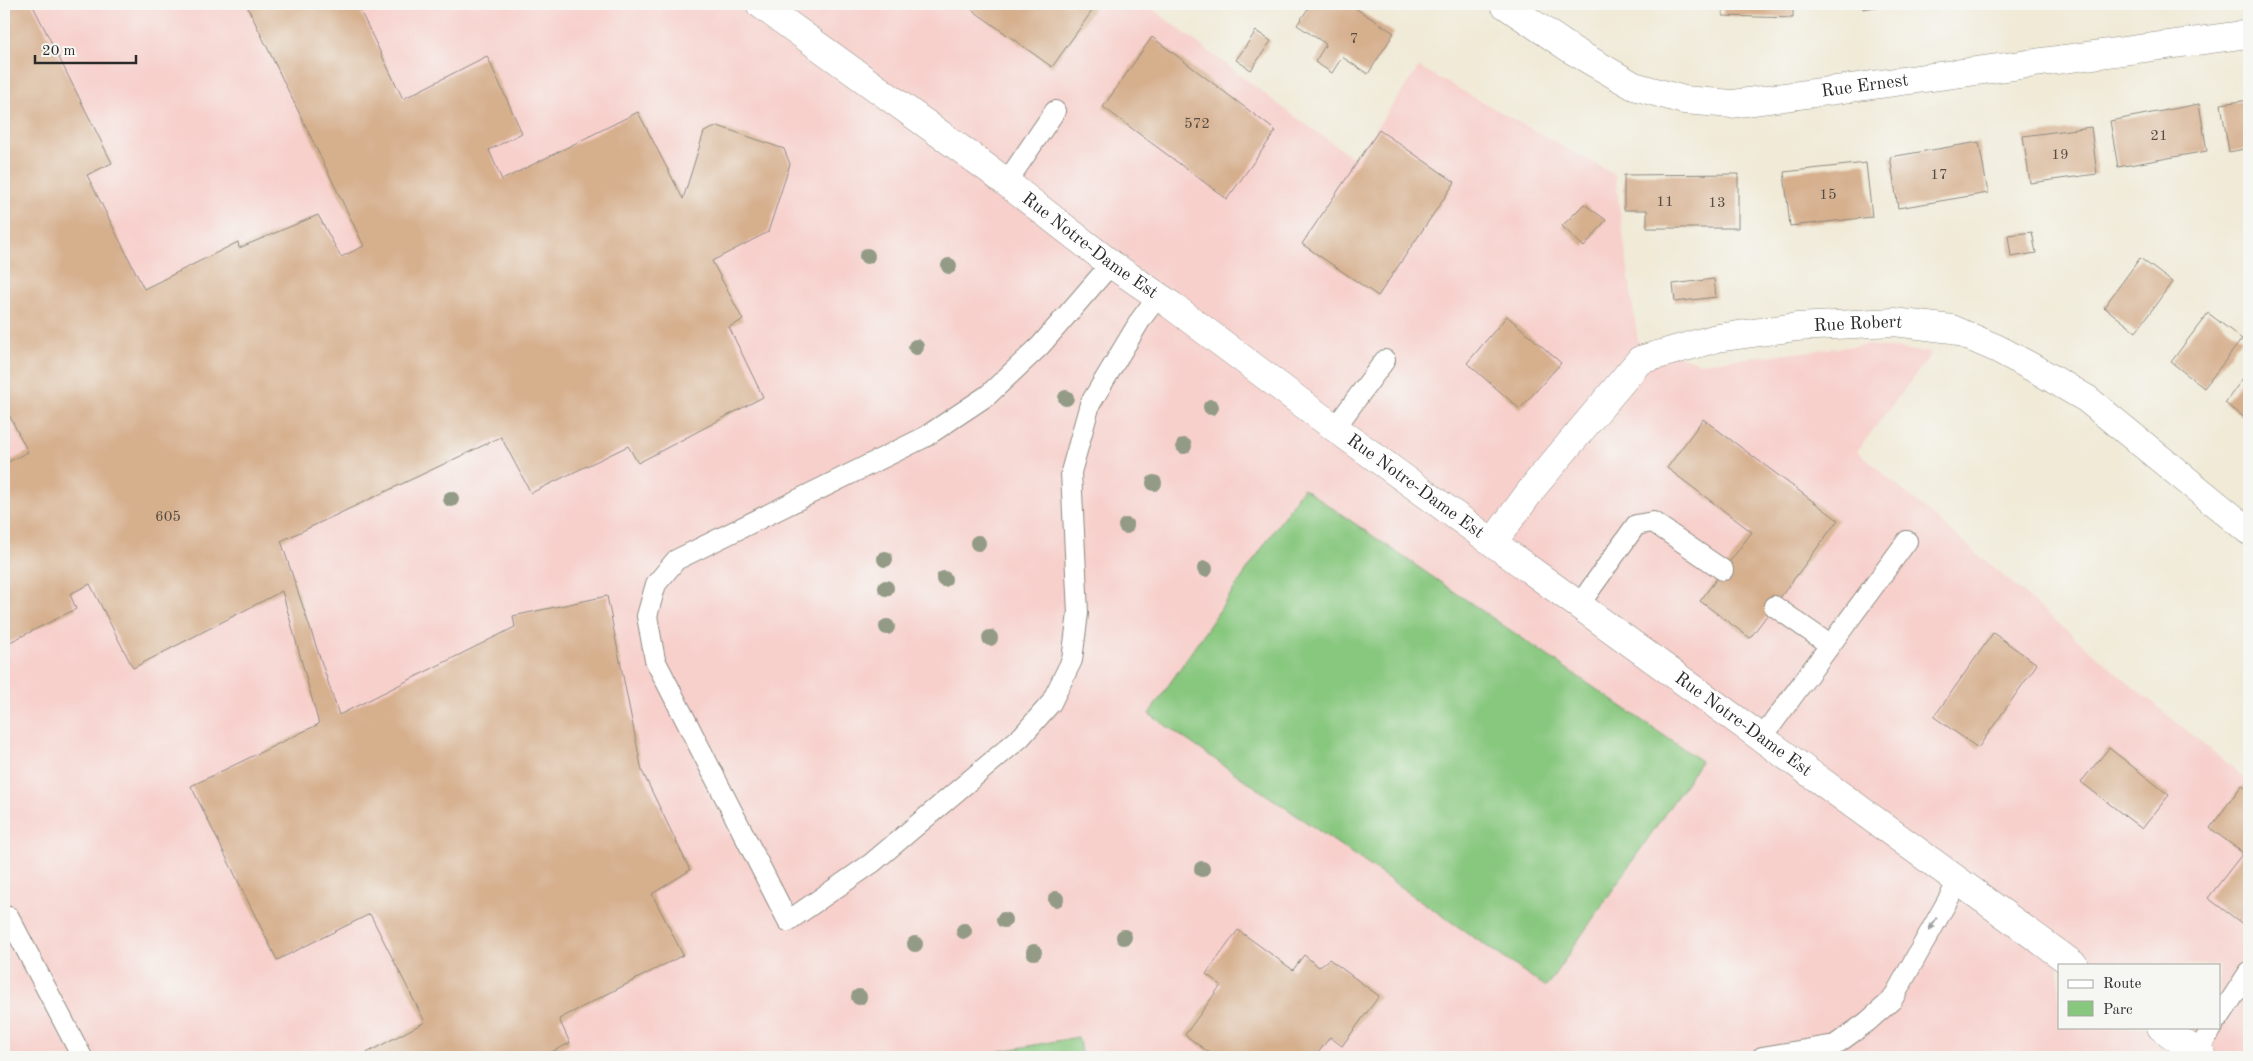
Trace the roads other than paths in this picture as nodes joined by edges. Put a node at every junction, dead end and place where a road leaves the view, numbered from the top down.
1 (760, 4) edge
2 (1504, 4) edge
3 (2249, 34) edge
4 (1055, 111) dead end
5 (1006, 182) junction
6 (1111, 264) junction
7 (1158, 296) junction
8 (1385, 360) dead end
9 (1335, 428) junction
10 (2249, 532) edge
11 (1907, 541) dead end
12 (1494, 542) junction
13 (1723, 570) dead end
14 (1579, 605) junction
15 (1774, 606) dead end
16 (1830, 645) junction
17 (1761, 738) junction
18 (1958, 882) junction
19 (4, 919) edge
20 (2073, 964) edge
21 (2249, 972) edge
22 (2220, 1016) edge
23 (2162, 1028) edge
24 (2213, 1028) edge
25 (2200, 1055) edge
26 (82, 1057) edge
27 (1762, 1057) edge

1 - 5 street, Rue Notre-Dame Est
2 - 3 street, Rue Ernest
4 - 5 lane
5 - 6 street, Rue Notre-Dame Est
6 - 7 street, Rue Notre-Dame Est
6 - 7 lane
7 - 9 street, Rue Notre-Dame Est
8 - 9 lane
9 - 12 street, Rue Notre-Dame Est
10 - 12 street, Rue Robert
11 - 16 lane
12 - 14 street, Rue Notre-Dame Est
13 - 14 lane
14 - 17 street, Rue Notre-Dame Est
15 - 16 lane
16 - 17 lane
17 - 18 street, Rue Notre-Dame Est
18 - 20 street, Rue Notre-Dame Est
18 -> 27 lane
19 - 26 lane
21 - 22 lane
23 - 25 street
24 - 25 lane

